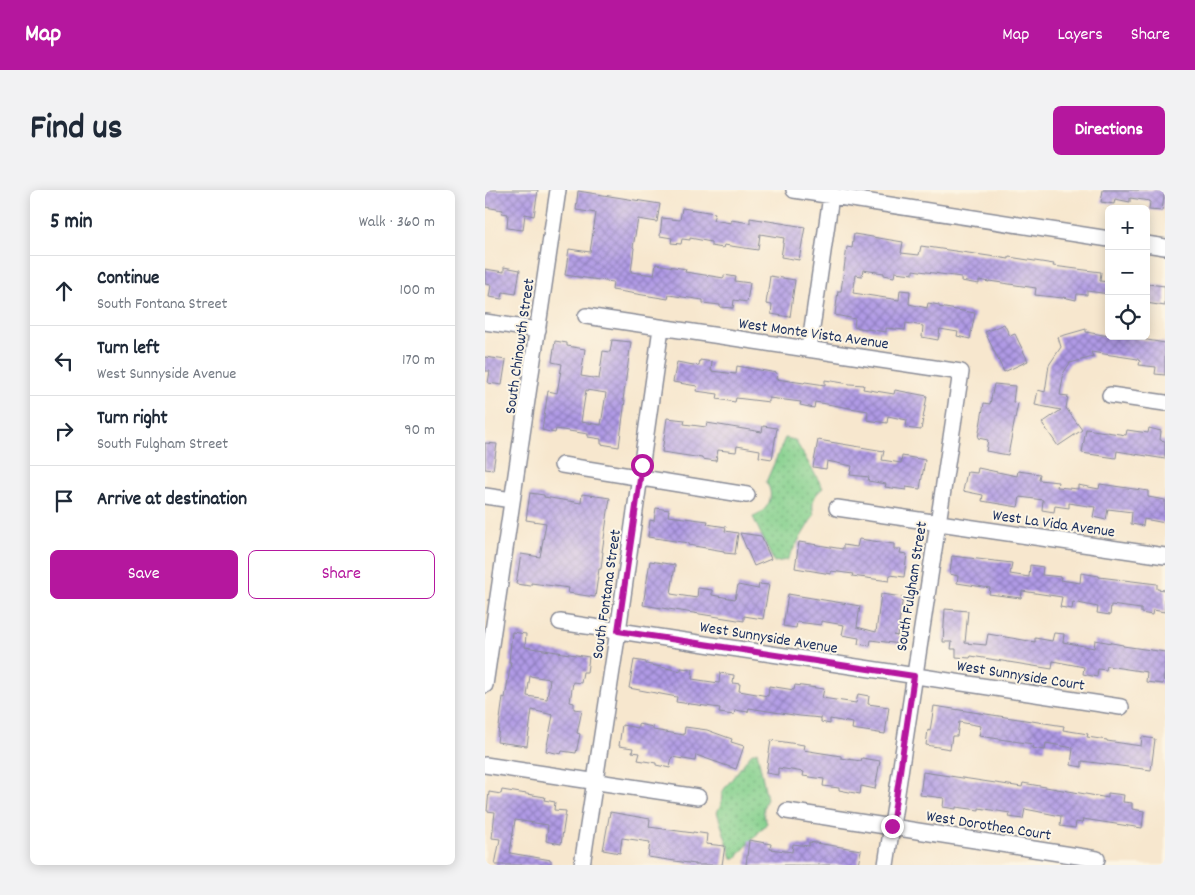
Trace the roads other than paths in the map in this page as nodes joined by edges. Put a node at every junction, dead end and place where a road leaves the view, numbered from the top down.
1 (558, 190) edge
2 (794, 190) edge
3 (831, 196) junction
4 (1105, 238) edge
5 (1150, 245) edge
6 (1165, 247) edge
7 (586, 316) dead end
8 (485, 322) edge
9 (661, 328) junction
10 (538, 330) junction
11 (809, 349) junction
12 (961, 372) joint
13 (1110, 395) dead end
14 (1165, 403) edge
15 (562, 464) dead end
16 (640, 478) junction
17 (747, 495) dead end
18 (485, 496) edge
19 (512, 500) junction
20 (837, 508) dead end
21 (937, 523) junction
22 (1165, 556) edge
23 (560, 622) dead end
24 (618, 631) junction
25 (487, 661) edge
26 (914, 676) junction
27 (485, 685) edge
28 (1121, 707) dead end
29 (485, 765) edge
30 (595, 782) junction
31 (698, 797) dead end
32 (787, 811) dead end
33 (892, 826) junction
34 (1097, 859) dead end
35 (582, 865) edge
36 (886, 865) edge

1 - 10 street, South Chinowth Street
2 - 3 street
3 - 4 street
3 - 11 street
5 - 6 street
7 - 9 street, West Monte Vista Avenue
8 - 10 street
9 - 11 street, West Monte Vista Avenue
9 - 16 street, South Fontana Street
10 - 19 street, South Chinowth Street
11 - 12 street, West Monte Vista Avenue
12 - 21 street, South Fulgham Street
13 - 14 street
15 - 16 street
16 - 17 street
16 - 24 street, South Fontana Street
18 - 19 street
19 - 25 street, South Chinowth Street
20 - 21 street, West La Vida Avenue
21 - 22 street, West La Vida Avenue
21 - 26 street, South Fulgham Street
23 - 24 street
24 - 26 street, West Sunnyside Avenue
24 - 30 street, South Fontana Street
25 - 27 street, South Chinowth Street
26 - 28 street, West Sunnyside Court
26 - 33 street, South Fulgham Street
29 - 30 street
30 - 31 street
30 - 35 street, South Fontana Street
32 - 33 street, West Dorothea Court
33 - 34 street, West Dorothea Court
33 - 36 street, South Fulgham Street

